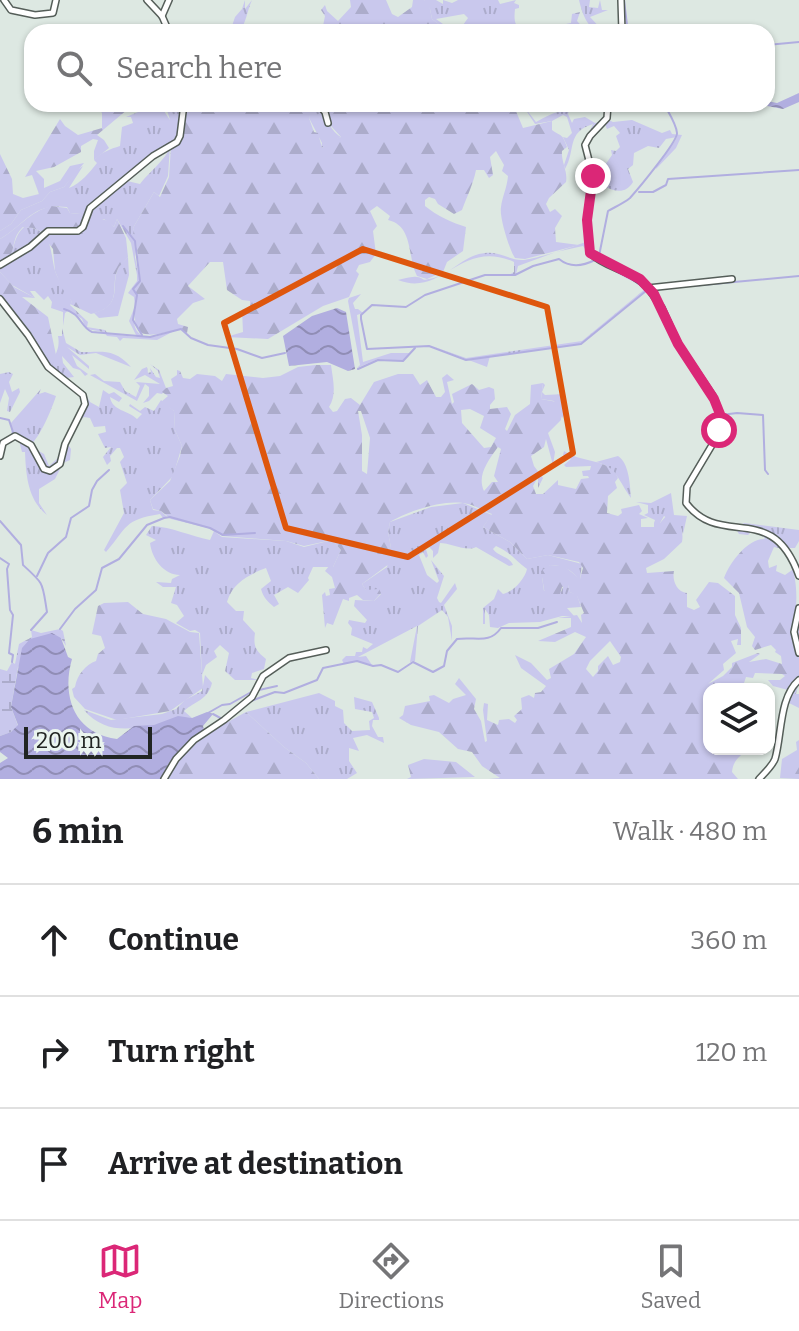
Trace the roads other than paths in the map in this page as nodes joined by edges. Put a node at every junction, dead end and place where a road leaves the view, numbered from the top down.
1 (4, 0) edge
2 (56, 0) edge
3 (147, 0) edge
4 (169, 0) edge
5 (621, 0) edge
6 (162, 16) junction
7 (166, 24) edge
8 (622, 24) edge
9 (183, 112) edge
10 (325, 112) edge
11 (607, 112) edge
12 (328, 123) dead end
13 (0, 265) edge
14 (732, 279) dead end
15 (648, 288) junction
16 (0, 299) edge
17 (0, 456) edge
18 (799, 576) edge
19 (799, 608) edge
20 (326, 650) dead end
21 (799, 653) edge
22 (799, 680) edge
23 (164, 779) edge
24 (759, 779) edge

1 - 2 street
3 - 6 street
4 - 6 street
5 - 8 street
6 - 7 street
9 - 13 street
10 - 12 street
11 - 15 street
14 - 15 street
15 - 18 street
16 - 17 street
19 - 21 street
20 - 23 street
22 - 24 street

